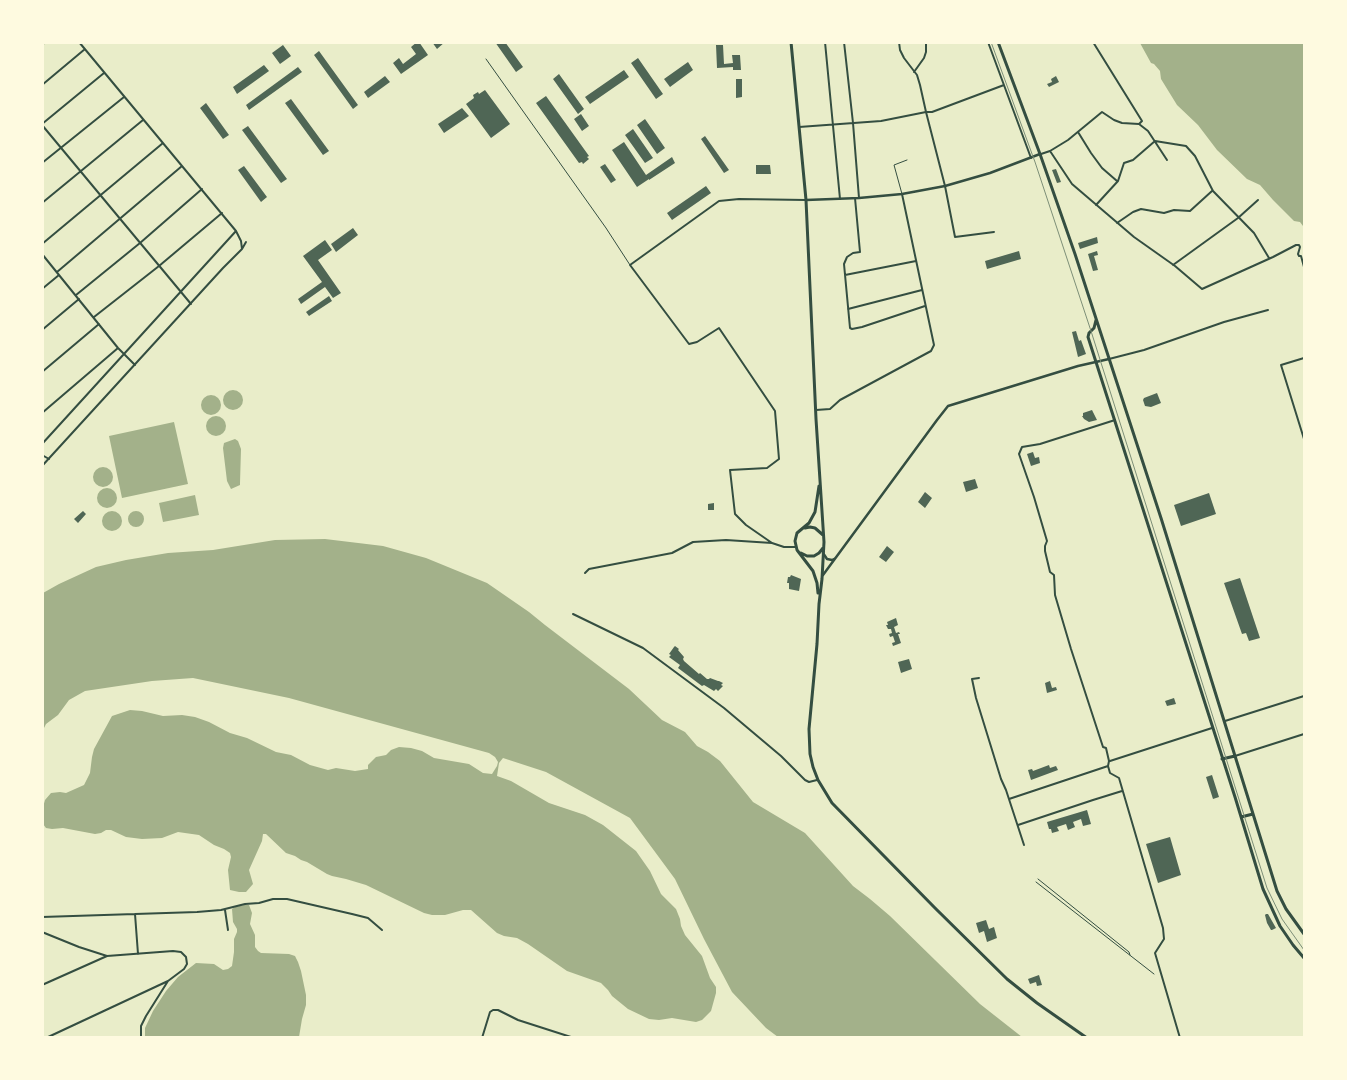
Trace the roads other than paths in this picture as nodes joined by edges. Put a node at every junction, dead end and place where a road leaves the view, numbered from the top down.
1 (46, 42) edge
2 (79, 42) edge
3 (791, 42) edge
4 (825, 42) edge
5 (844, 42) edge
6 (899, 42) edge
7 (926, 42) edge
8 (988, 42) edge
9 (998, 42) edge
10 (1093, 42) edge
11 (42, 45) edge
12 (85, 49) junction
13 (486, 59) dead end
14 (914, 72) junction
15 (105, 73) junction
16 (42, 85) edge
17 (1004, 85) junction
18 (124, 97) junction
19 (926, 112) junction
20 (143, 120) junction
21 (853, 123) junction
22 (1139, 124) junction
23 (42, 125) edge
24 (833, 125) junction
25 (799, 127) junction
26 (1078, 132) junction
27 (1155, 141) junction
28 (163, 143) junction
29 (62, 148) junction
30 (1050, 151) junction
31 (1040, 154) junction
32 (1031, 158) junction
33 (907, 160) dead end
34 (1167, 160) dead end
35 (42, 163) edge
36 (182, 166) junction
37 (81, 171) junction
38 (1118, 181) junction
39 (945, 186) junction
40 (202, 189) junction
41 (1213, 191) junction
42 (902, 194) junction
43 (100, 195) junction
44 (857, 198) junction
45 (840, 199) junction
46 (806, 200) junction
47 (1258, 200) dead end
48 (42, 203) edge
49 (1096, 205) junction
50 (222, 213) junction
51 (1238, 218) junction
52 (120, 220) junction
53 (1117, 223) junction
54 (236, 231) junction
55 (994, 232) dead end
56 (246, 242) dead end
57 (140, 243) junction
58 (42, 244) edge
59 (242, 249) junction
60 (42, 254) edge
61 (1269, 258) junction
62 (916, 260) junction
63 (1173, 264) junction
64 (630, 265) junction
65 (159, 266) junction
66 (1304, 267) edge
67 (57, 272) junction
68 (59, 275) junction
69 (845, 275) junction
70 (42, 289) edge
71 (922, 290) junction
72 (180, 291) junction
73 (76, 295) junction
74 (79, 299) junction
75 (190, 304) junction
76 (925, 306) junction
77 (848, 309) junction
78 (1268, 310) dead end
79 (1095, 315) junction
80 (94, 317) junction
81 (99, 324) junction
82 (42, 330) edge
83 (1092, 330) junction
84 (1103, 340) junction
85 (118, 348) junction
86 (124, 354) junction
87 (1304, 358) edge
88 (1109, 359) junction
89 (1096, 362) junction
90 (135, 365) junction
91 (42, 372) edge
92 (816, 410) junction
93 (42, 413) edge
94 (1115, 420) junction
95 (1304, 439) edge
96 (42, 444) edge
97 (42, 455) edge
98 (49, 458) junction
99 (42, 466) edge
100 (820, 478) junction
101 (800, 530) junction
102 (824, 537) junction
103 (772, 544) junction
104 (796, 547) junction
105 (824, 547) junction
106 (799, 552) junction
107 (823, 553) junction
108 (836, 558) junction
109 (585, 573) dead end
110 (822, 578) junction
111 (817, 581) junction
112 (819, 604) junction
113 (573, 614) dead end
114 (980, 678) dead end
115 (1304, 696) edge
116 (1225, 721) junction
117 (1212, 728) junction
118 (1304, 734) edge
119 (1235, 756) junction
120 (1222, 760) junction
121 (1110, 761) junction
122 (1108, 766) junction
123 (818, 780) junction
124 (1123, 791) junction
125 (1009, 799) junction
126 (1253, 814) junction
127 (1241, 817) junction
128 (1018, 825) junction
129 (1024, 845) dead end
130 (1038, 879) dead end
131 (1036, 882) dead end
132 (225, 909) junction
133 (135, 914) junction
134 (42, 917) edge
135 (228, 930) dead end
136 (382, 930) dead end
137 (42, 932) edge
138 (1304, 934) edge
139 (138, 954) junction
140 (107, 956) junction
141 (1130, 956) junction
142 (1304, 958) edge
143 (1154, 974) dead end
144 (168, 981) junction
145 (42, 985) edge
146 (141, 1037) edge
147 (46, 1038) edge
148 (482, 1038) edge
149 (574, 1038) edge
150 (1087, 1038) edge
151 (1180, 1038) edge

1 - 11 street
2 - 12 street
3 - 25 main road
4 - 24 street
5 - 21 street
6 - 14 street
7 - 14 street
8 - 17 street
9 - 31 main road
10 - 22 street
12 - 15 street
12 - 16 street
13 - 64 street
14 - 19 street
15 - 18 street
15 - 23 street
17 - 19 street
17 - 32 street
18 - 20 street
18 - 29 street
19 - 21 street
19 - 39 street
20 - 28 street
20 - 37 street
21 - 24 street
21 - 44 street
22 - 26 street
22 - 27 street
23 - 29 street
24 - 25 street
24 - 45 street
25 - 46 main road
26 - 30 street
26 - 38 street
27 - 34 street
27 - 38 street
27 - 41 street
28 - 36 street
28 - 43 street
29 - 35 street
29 - 37 street
30 - 31 street
30 - 49 street
31 - 32 street
31 - 79 main road
32 - 39 street
33 - 42 street
36 - 40 street
36 - 52 street
37 - 43 street
37 - 48 street
38 - 49 street
39 - 42 street
39 - 55 street
40 - 50 street
40 - 57 street
41 - 51 street
41 - 53 street
42 - 44 street
42 - 62 street
43 - 52 street
43 - 58 street
44 - 45 street
44 - 69 street
45 - 46 street
46 - 64 street
46 - 92 main road
47 - 51 street
49 - 53 street
50 - 54 street
50 - 65 street
51 - 61 street
51 - 63 street
52 - 57 street
52 - 67 street
53 - 63 street
54 - 59 street
54 - 72 street
56 - 59 street
57 - 65 street
57 - 73 street
59 - 75 street
60 - 67 street
61 - 63 street
61 - 66 street
62 - 69 street
62 - 71 street
64 - 103 street
65 - 72 street
65 - 80 street
67 - 68 street
68 - 70 street
68 - 73 street
69 - 77 street
71 - 76 street
71 - 77 street
72 - 75 street
72 - 86 street
73 - 74 street
74 - 80 street
74 - 82 street
75 - 90 street
76 - 77 street
76 - 92 street
78 - 88 street
79 - 83 main road
79 - 84 main road
80 - 81 street
81 - 85 street
81 - 91 street
83 - 84 main road
83 - 89 main road
84 - 88 main road
85 - 86 street
85 - 93 street
86 - 90 street
86 - 96 street
87 - 95 street
88 - 89 street
88 - 116 main road
89 - 94 main road
89 - 108 street
90 - 98 street
92 - 100 main road
94 - 117 main road
94 - 121 street
97 - 98 street
98 - 99 street
100 - 101 main road
100 - 102 main road
101 - 102 main road
101 - 104 main road
102 - 105 main road
103 - 104 street
103 - 109 street
104 - 106 main road
105 - 106 main road
105 - 107 main road
106 - 111 main road
107 - 108 street
107 - 110 main road
108 - 110 street
110 - 111 main road
110 - 112 main road
111 - 112 main road
112 - 123 main road
113 - 123 street
114 - 125 street
115 - 116 street
116 - 119 main road
117 - 120 main road
117 - 121 street
118 - 119 street
119 - 120 main road
119 - 126 main road
120 - 127 main road
121 - 122 street
122 - 124 street
122 - 125 street
123 - 150 main road
124 - 128 street
124 - 151 street
125 - 128 street
126 - 127 main road
126 - 138 main road
127 - 142 main road
128 - 129 street
130 - 141 street
131 - 141 street
132 - 133 street
132 - 135 street
132 - 136 street
133 - 134 street
133 - 139 street
137 - 140 street
139 - 140 street
139 - 144 street
140 - 145 street
141 - 143 street
144 - 146 street
144 - 147 street
148 - 149 street

